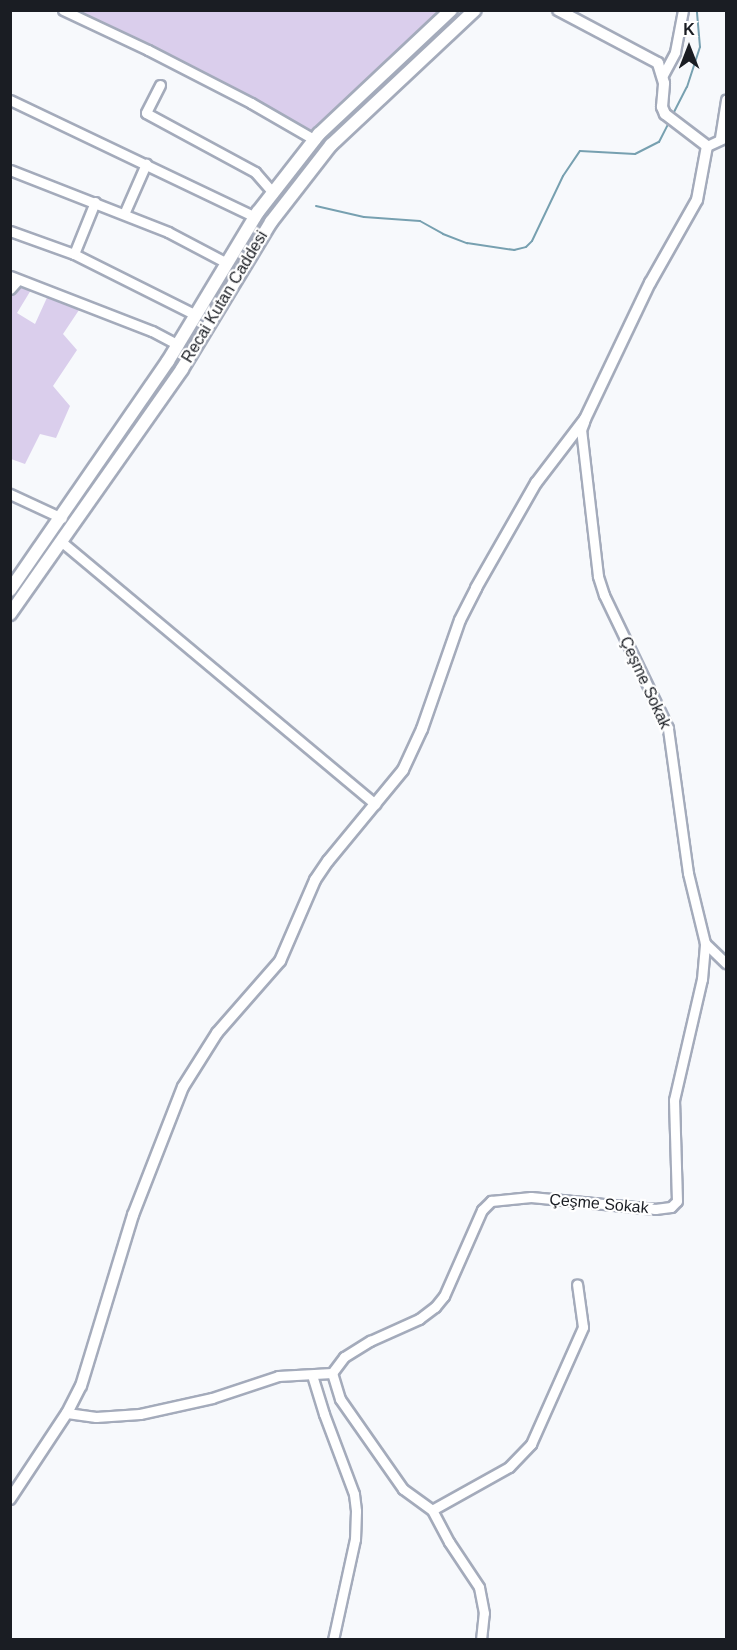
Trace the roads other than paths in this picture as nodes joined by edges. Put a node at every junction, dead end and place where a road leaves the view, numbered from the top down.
1 (63, 10) edge
2 (451, 10) edge
3 (475, 10) edge
4 (558, 10) edge
5 (683, 10) edge
6 (663, 75) junction
7 (160, 85) dead end
8 (726, 99) edge
9 (10, 100) edge
10 (723, 138) edge
11 (315, 140) junction
12 (707, 146) junction
13 (146, 164) junction
14 (10, 170) edge
15 (273, 193) junction
16 (95, 202) junction
17 (124, 214) junction
18 (255, 217) junction
19 (10, 231) edge
20 (74, 254) junction
21 (227, 263) junction
22 (14, 278) edge
23 (10, 289) edge
24 (196, 315) junction
25 (178, 345) junction
26 (585, 418) junction
27 (10, 494) edge
28 (62, 518) junction
29 (63, 543) junction
30 (10, 590) edge
31 (10, 614) edge
32 (375, 804) junction
33 (705, 943) junction
34 (726, 963) edge
35 (577, 1284) dead end
36 (332, 1372) junction
37 (312, 1375) junction
38 (67, 1413) junction
39 (10, 1499) edge
40 (432, 1510) junction
41 (333, 1640) edge
42 (481, 1640) edge

1 - 11 street
2 - 11 main road, Recai Kutan Caddesi
3 - 29 main road, Recai Kutan Caddesi
4 - 6 street
5 - 6 street
6 - 12 street
7 - 15 street
8 - 10 street
9 - 13 street
10 - 12 street
11 - 15 main road, Recai Kutan Caddesi
12 - 26 street
13 - 17 street
13 - 18 street
14 - 16 street
15 - 18 main road, Recai Kutan Caddesi
16 - 17 street
16 - 20 street
17 - 21 street
18 - 21 main road, Recai Kutan Caddesi
19 - 20 street
20 - 24 street
21 - 24 main road, Recai Kutan Caddesi
22 - 23 street
22 - 25 street
24 - 25 main road, Recai Kutan Caddesi
25 - 28 main road, Recai Kutan Caddesi
26 - 32 street
26 - 33 street, Çeşme Sokak
27 - 28 street
28 - 30 main road, Recai Kutan Caddesi
29 - 31 main road, Recai Kutan Caddesi
29 - 32 street
32 - 38 street
33 - 34 street
33 - 36 street, Çeşme Sokak
35 - 40 street
36 - 37 street
36 - 40 street
37 - 38 street
37 - 41 street
38 - 39 street
40 - 42 street

